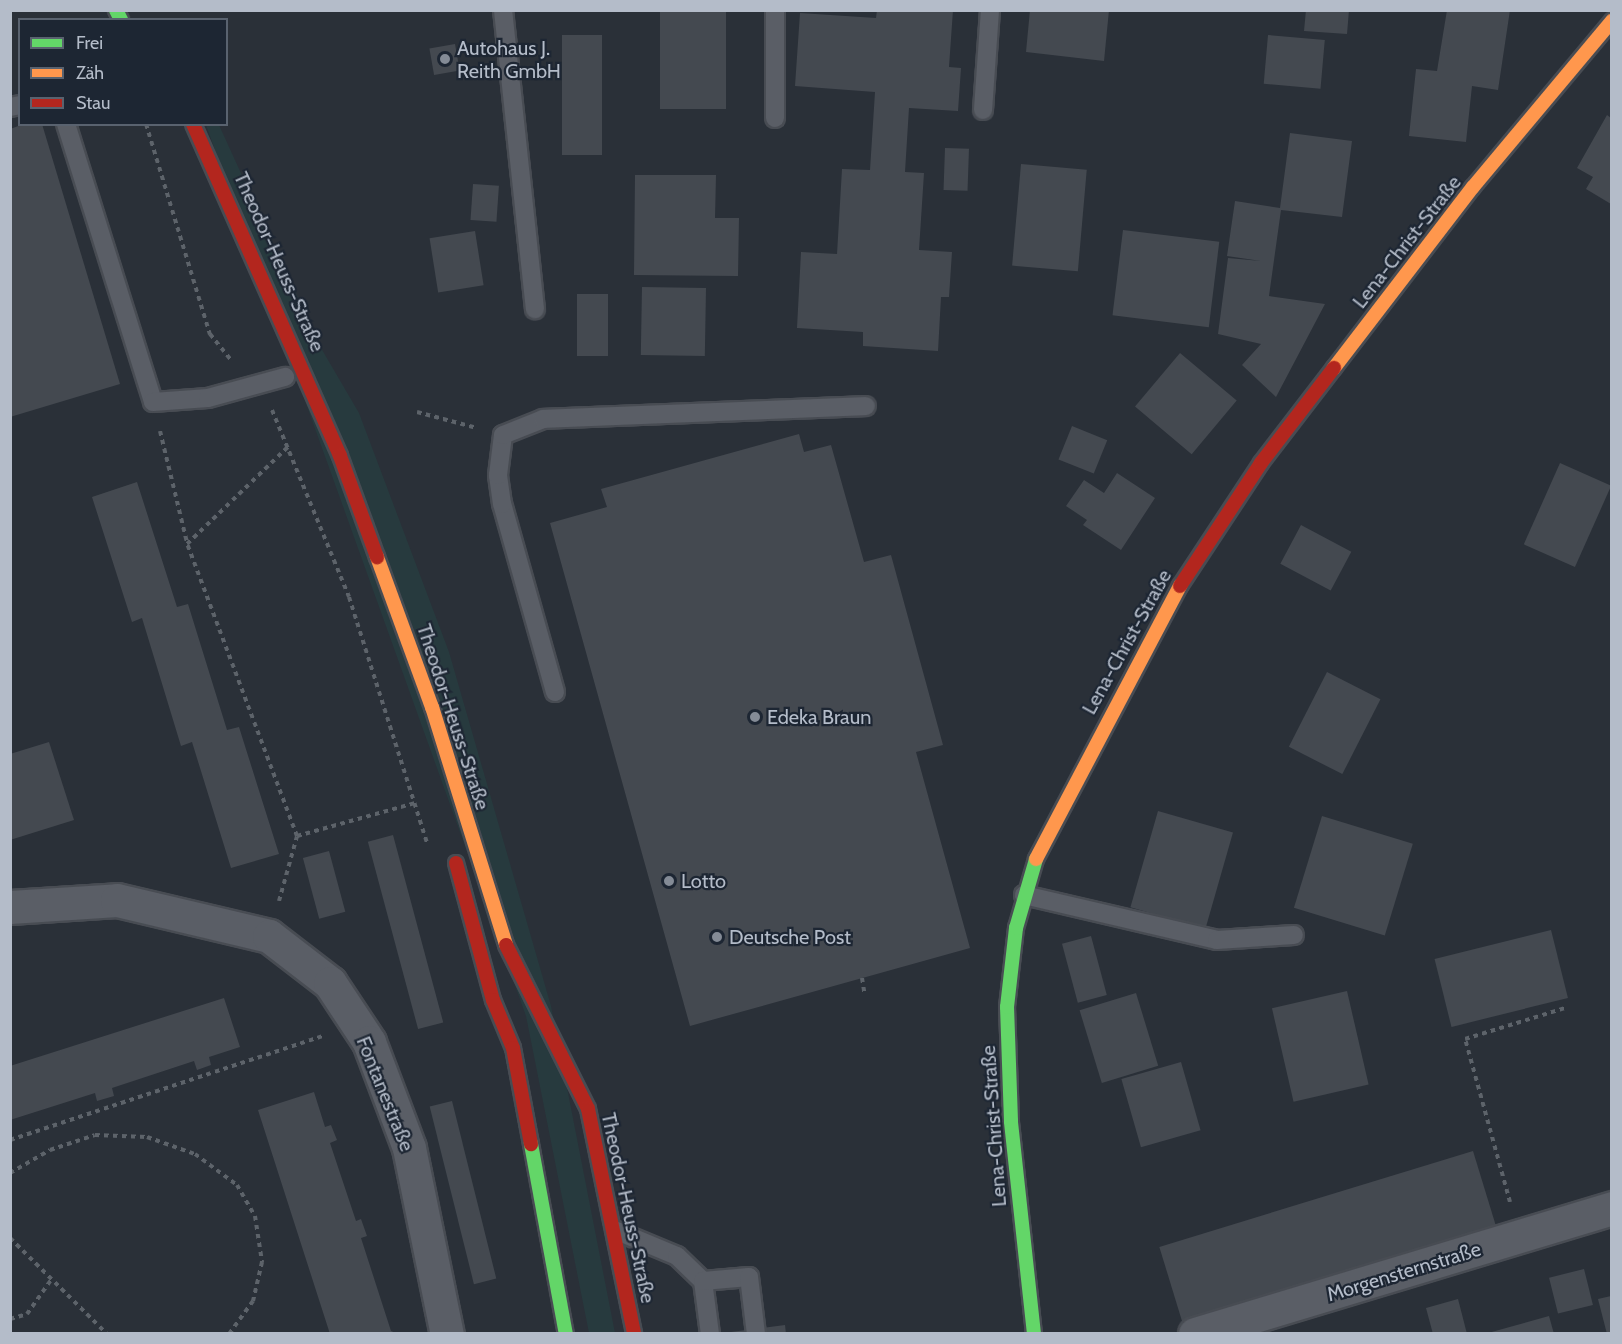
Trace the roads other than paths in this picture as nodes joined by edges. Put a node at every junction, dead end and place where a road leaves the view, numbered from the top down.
1 (503, 10) edge
2 (775, 10) edge
3 (990, 10) edge
4 (1611, 21) edge
5 (983, 110) dead end
6 (775, 118) dead end
7 (67, 126) edge
8 (194, 126) edge
9 (535, 309) dead end
10 (285, 377) dead end
11 (866, 406) dead end
12 (555, 692) dead end
13 (453, 849) dead end
14 (1024, 895) junction
15 (10, 907) edge
16 (1294, 935) dead end
17 (1611, 1208) edge
18 (617, 1231) junction
19 (703, 1281) junction
20 (447, 1334) edge
21 (566, 1334) edge
22 (634, 1334) edge
23 (710, 1334) edge
24 (756, 1334) edge
25 (1034, 1334) edge
26 (1195, 1334) edge

1 - 9 lane
2 - 6 lane
3 - 5 lane
4 - 14 main road, Lena-Christ-Straße
7 - 10 lane
8 - 18 main road, Theodor-Heuss-Straße
11 - 12 lane
13 - 21 main road
14 - 16 lane
14 - 25 main road, Lena-Christ-Straße
15 - 20 street, Fontanestraße
17 - 26 street, Morgensternstraße
18 - 19 lane
18 - 22 main road, Theodor-Heuss-Straße
19 - 23 lane
19 - 24 lane

